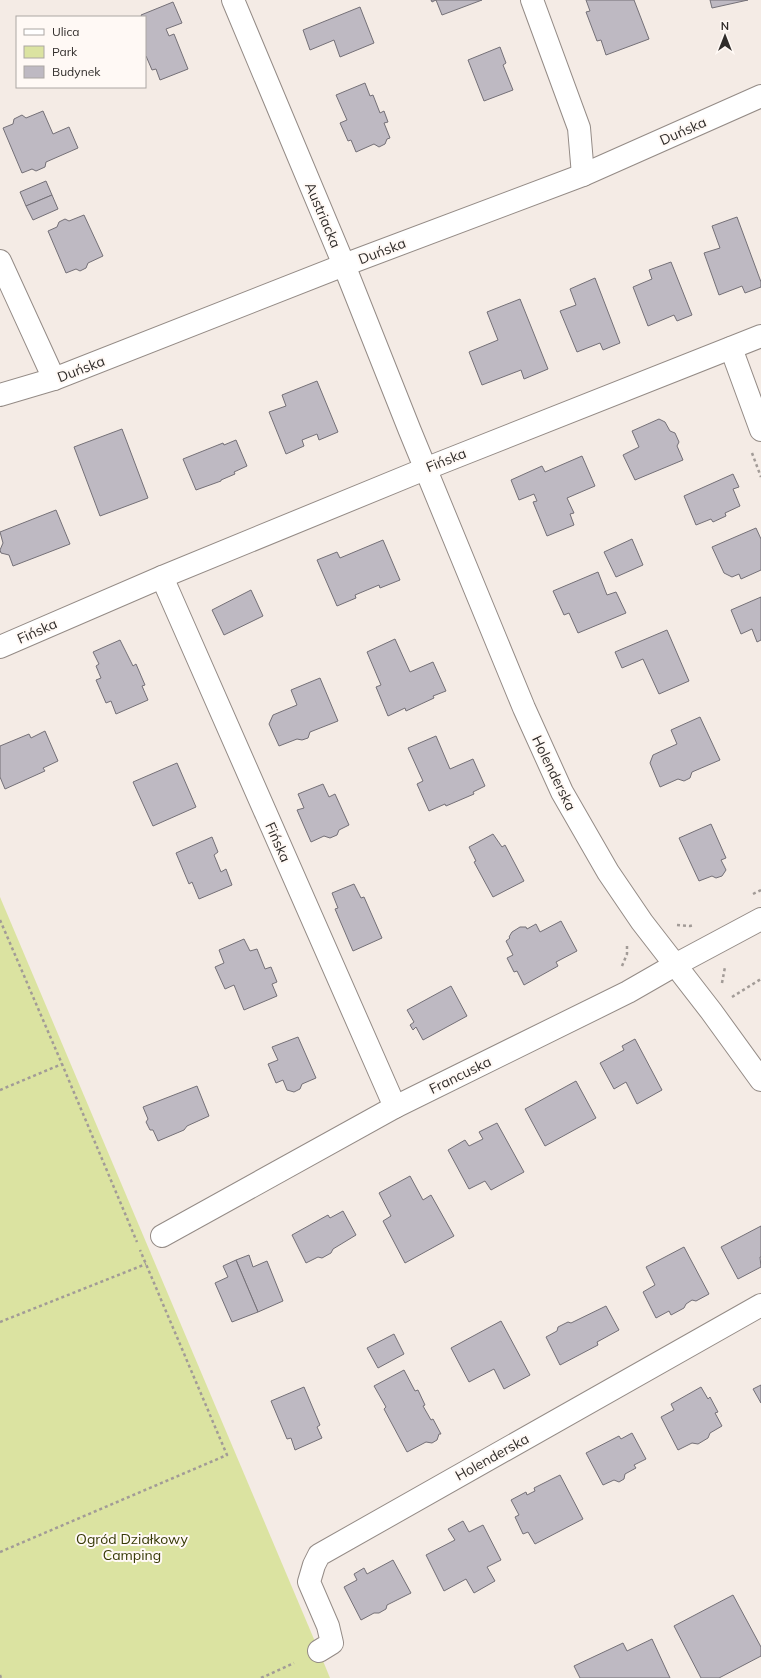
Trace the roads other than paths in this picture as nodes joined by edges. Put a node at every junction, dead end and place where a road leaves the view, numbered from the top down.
1 (233, 0) edge
2 (532, 0) edge
3 (761, 96) edge
4 (584, 175) junction
5 (0, 261) edge
6 (344, 265) junction
7 (761, 336) edge
8 (731, 348) junction
9 (54, 379) junction
10 (0, 395) edge
11 (761, 430) edge
12 (410, 431) joint
13 (425, 468) junction
14 (162, 576) junction
15 (0, 647) edge
16 (761, 919) edge
17 (674, 965) junction
18 (761, 1080) edge
19 (395, 1107) junction
20 (162, 1236) dead end
21 (761, 1305) edge
22 (319, 1651) dead end

1 - 6 street, Austriacka
2 - 4 street
3 - 4 street, Duńska
4 - 6 street, Duńska
5 - 9 street
6 - 9 street, Duńska
6 - 12 street, Austriacka
7 - 8 street, Fińska
8 - 11 street
8 - 13 street, Fińska
9 - 10 street, Duńska
12 - 13 street, Holenderska
13 - 14 street, Fińska
13 - 17 street, Holenderska
14 - 15 street, Fińska
14 - 19 street, Fińska
16 - 17 street, Francuska
17 - 18 street, Holenderska
17 - 19 street, Francuska
19 - 20 street, Francuska
21 - 22 street, Holenderska

